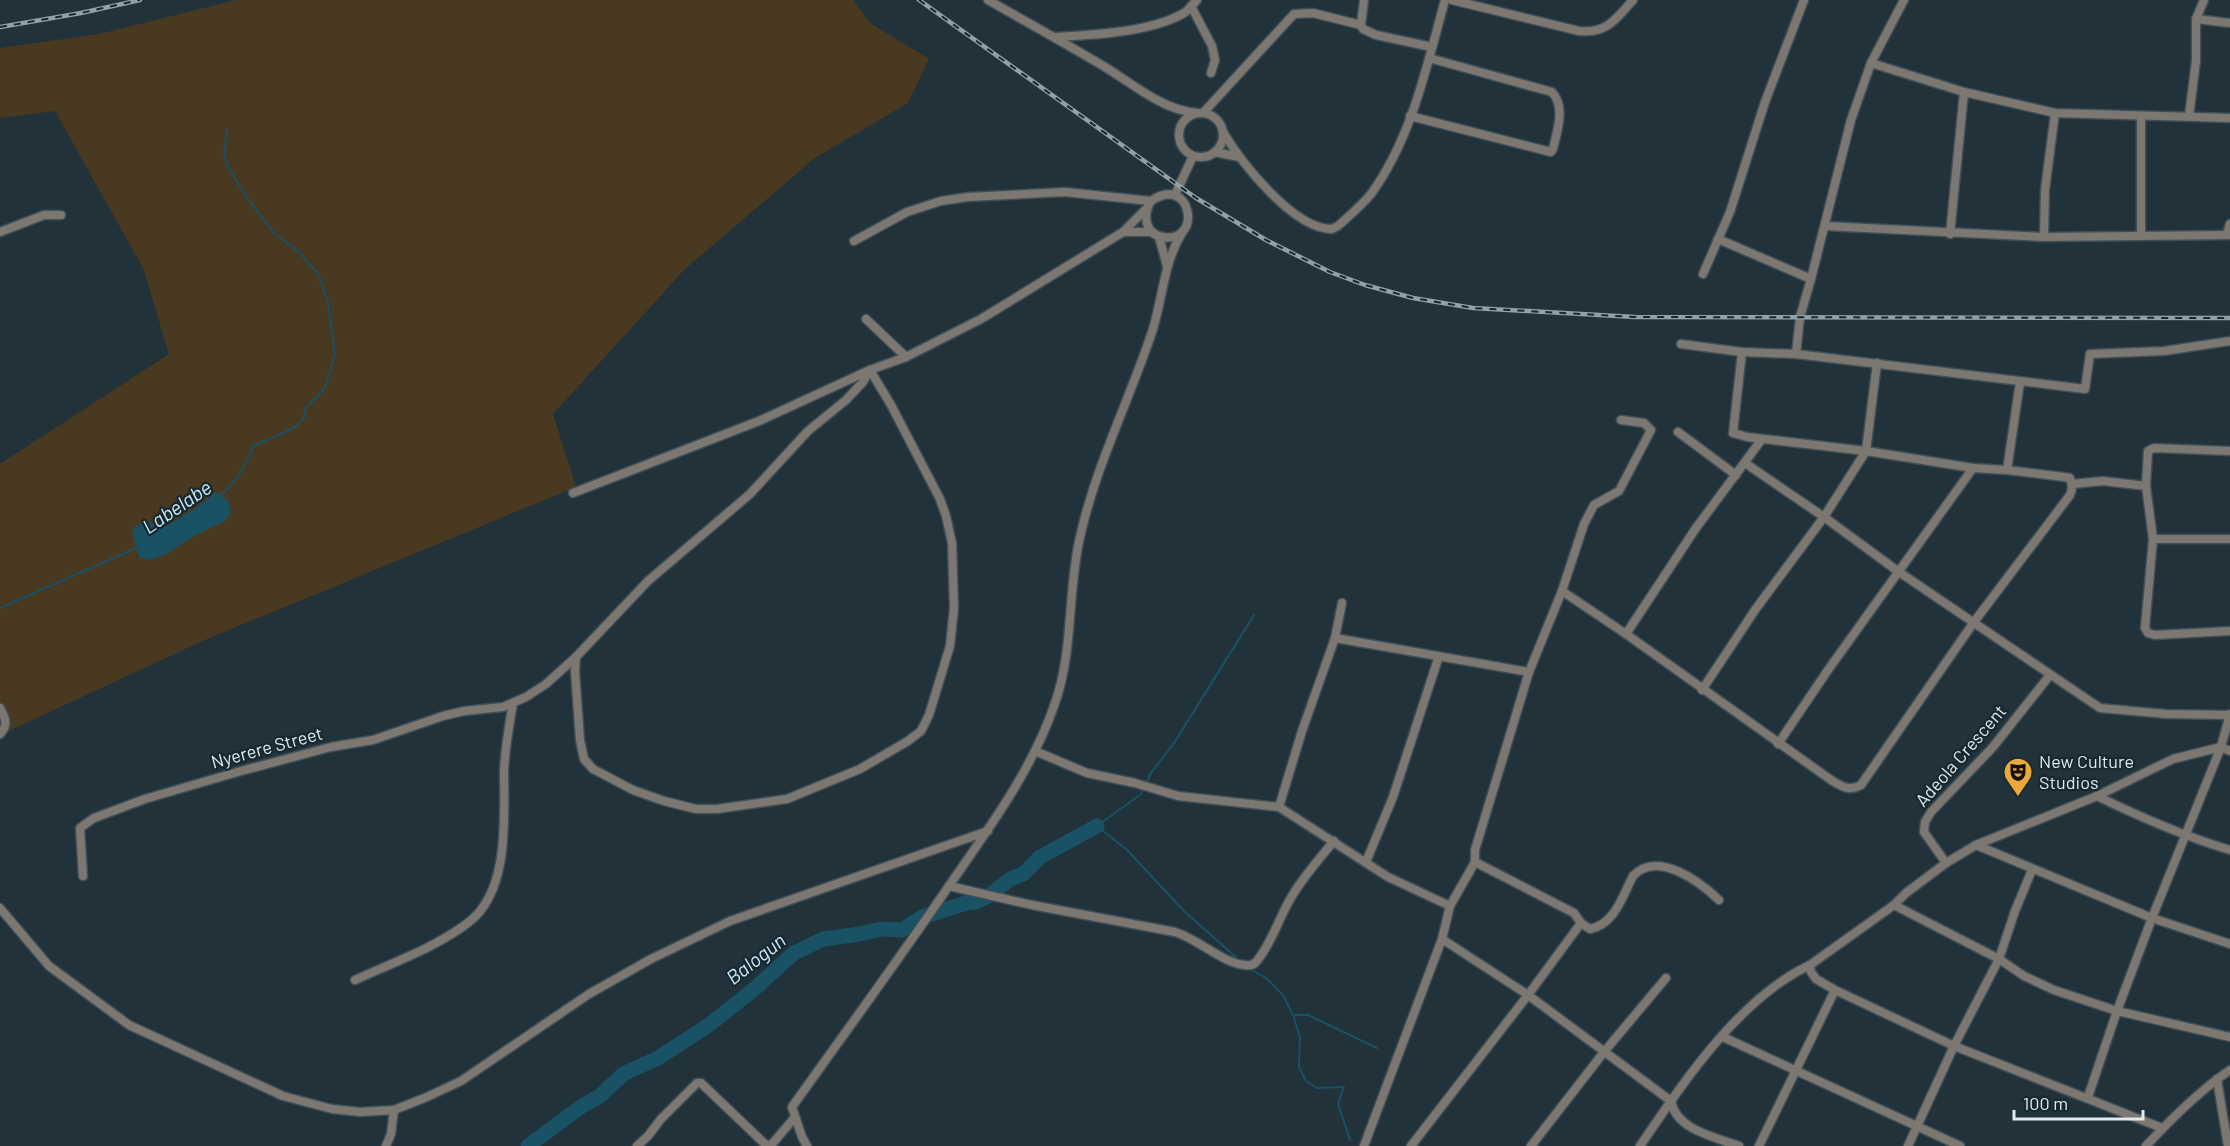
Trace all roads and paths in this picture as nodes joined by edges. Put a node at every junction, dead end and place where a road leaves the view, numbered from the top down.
1 (988, 0) edge
2 (1364, 0) edge
3 (1445, 0) edge
4 (1452, 0) edge
5 (1632, 0) edge
6 (1804, 0) edge
7 (1903, 0) edge
8 (2204, 0) edge
9 (1194, 3) edge
10 (2196, 19) junction
11 (2230, 23) edge
12 (1361, 25) junction
13 (1054, 38) junction
14 (1432, 47) junction
15 (1429, 58) junction
16 (1871, 63) junction
17 (1211, 73) dead end
18 (1964, 92) junction
19 (1169, 107) junction
20 (1200, 113) junction
21 (2055, 113) junction
22 (1410, 116) junction
23 (2140, 116) junction
24 (2189, 116) junction
25 (2230, 118) edge
26 (1180, 127) junction
27 (1223, 132) junction
28 (1215, 152) junction
29 (1193, 156) junction
30 (1239, 157) junction
31 (1175, 195) junction
32 (1149, 204) junction
33 (61, 215) dead end
34 (2230, 224) edge
35 (1825, 226) junction
36 (1183, 231) junction
37 (0, 232) edge
38 (1123, 232) junction
39 (1155, 234) junction
40 (1950, 234) junction
41 (2229, 234) edge
42 (2141, 235) junction
43 (2044, 237) junction
44 (1718, 239) junction
45 (854, 241) dead end
46 (1167, 266) junction
47 (1703, 274) dead end
48 (1811, 279) junction
49 (866, 319) dead end
50 (2230, 341) edge
51 (1681, 344) dead end
52 (1742, 352) junction
53 (1796, 354) junction
54 (906, 357) junction
55 (1877, 363) junction
56 (870, 370) junction
57 (2020, 382) junction
58 (1621, 420) dead end
59 (1678, 432) dead end
60 (1762, 439) junction
61 (1866, 451) junction
62 (2230, 451) edge
63 (1745, 463) junction
64 (1972, 468) junction
65 (2007, 470) junction
66 (1736, 475) junction
67 (2072, 484) junction
68 (2146, 486) junction
69 (573, 493) dead end
70 (1824, 517) junction
71 (2153, 539) junction
72 (2230, 539) edge
73 (1899, 572) junction
74 (1562, 591) junction
75 (1342, 603) dead end
76 (1974, 622) junction
77 (2230, 631) edge
78 (1626, 634) junction
79 (1335, 638) junction
80 (1439, 656) junction
81 (576, 657) junction
82 (1529, 672) junction
83 (2050, 675) junction
84 (1702, 690) junction
85 (513, 703) junction
86 (0, 708) edge
87 (2230, 714) edge
88 (0, 734) edge
89 (1778, 744) junction
90 (2221, 747) junction
91 (1035, 751) junction
92 (2230, 752) edge
93 (2097, 796) junction
94 (1279, 807) junction
95 (988, 831) junction
96 (2186, 836) junction
97 (1334, 841) junction
98 (1976, 845) junction
99 (2230, 850) edge
100 (1366, 862) junction
101 (1475, 862) junction
102 (1945, 863) junction
103 (2032, 870) junction
104 (83, 876) dead end
105 (949, 886) junction
106 (1719, 900) dead end
107 (1894, 905) junction
108 (1449, 906) junction
109 (0, 908) edge
110 (2152, 918) junction
111 (1581, 923) junction
112 (1442, 939) junction
113 (2230, 944) edge
114 (1999, 959) junction
115 (1810, 965) junction
116 (1666, 978) dead end
117 (355, 980) dead end
118 (1835, 990) junction
119 (1528, 995) junction
120 (2117, 1011) junction
121 (1723, 1037) junction
122 (2230, 1037) edge
123 (1954, 1046) junction
124 (1604, 1052) junction
125 (1795, 1070) junction
126 (2230, 1070) edge
127 (2217, 1080) junction
128 (2088, 1097) junction
129 (1671, 1101) junction
130 (394, 1110) junction
131 (795, 1117) junction
132 (1917, 1127) junction
133 (2163, 1128) junction
134 (386, 1146) edge
135 (637, 1146) edge
136 (807, 1146) edge
137 (1364, 1146) edge
138 (1411, 1146) edge
139 (1530, 1146) edge
140 (1640, 1146) edge
141 (1739, 1146) edge
142 (1759, 1146) edge
143 (1908, 1146) edge
144 (1960, 1146) edge
145 (2146, 1146) edge
146 (2228, 1146) edge

1 - 13 street
2 - 12 street
3 - 14 street
4 - 5 street
6 - 44 street
7 - 16 street
8 - 10 street
9 - 13 street
9 - 17 street
10 - 11 street
10 - 24 street
12 - 14 street
12 - 20 street
13 - 19 street
14 - 15 street
15 - 22 street
15 - 22 street
16 - 18 street
16 - 35 street
18 - 21 street
18 - 40 street
19 - 20 street
19 - 26 street
20 - 26 street
20 - 27 street
21 - 23 street
21 - 43 street
22 - 30 street
23 - 24 street
23 - 42 street
24 - 25 street
26 - 29 street
27 - 28 street
27 - 30 street
28 - 29 street
28 - 30 street
29 - 31 street
31 - 32 street
31 - 36 street
32 - 38 street
32 - 39 street
32 - 45 street
33 - 37 street
34 - 41 street
35 - 40 street
35 - 48 street
36 - 39 street
36 - 46 street
38 - 39 street
38 - 54 street
39 - 46 street
40 - 43 street
41 - 42 street
42 - 43 street
44 - 47 street
44 - 48 street
46 - 91 street
48 - 53 street
49 - 54 street
50 - 57 street
51 - 52 street
52 - 53 street
52 - 60 street
53 - 55 street
54 - 56 street
55 - 57 street
55 - 61 street
56 - 69 street
56 - 81 street
56 - 81 street
57 - 65 street
58 - 74 street
59 - 66 street
60 - 61 street
60 - 63 street
61 - 64 street
61 - 70 street
62 - 68 street
63 - 66 street
63 - 70 street
64 - 65 street
64 - 73 street
65 - 67 street
66 - 78 street
67 - 68 street
67 - 76 street
68 - 71 street
70 - 73 street
70 - 84 street
71 - 72 street
71 - 77 street
73 - 76 street
73 - 89 street
74 - 78 street
74 - 82 street
75 - 79 street
76 - 83 street
76 - 89 street
78 - 84 street
79 - 80 street
79 - 94 street
80 - 82 street
80 - 100 street
81 - 85 street
82 - 101 street
83 - 87 street
83 - 102 street, Adeola Crescent
84 - 89 street
85 - 104 street, Nyerere Street
85 - 117 street
86 - 88 street
87 - 90 street
90 - 92 street
90 - 93 street
90 - 96 street
91 - 94 street
91 - 95 street
93 - 96 street
93 - 98 street
94 - 97 street
95 - 105 street
95 - 130 street
96 - 99 street
96 - 110 street
97 - 100 street
97 - 105 street
98 - 102 street
98 - 103 street
100 - 108 street
101 - 108 street
101 - 111 street
102 - 107 street
103 - 110 street
103 - 114 street
105 - 131 street
106 - 111 street
107 - 114 street
107 - 115 street
108 - 112 street
109 - 130 street
110 - 113 street
110 - 120 street
111 - 119 street
112 - 119 street
112 - 137 street
114 - 120 street
114 - 123 street
115 - 118 street
115 - 121 street
116 - 124 street
118 - 123 street
118 - 125 street
119 - 124 street
119 - 138 street
120 - 122 street
120 - 128 street
121 - 125 street
121 - 129 street
123 - 128 street
123 - 132 street
124 - 129 street
124 - 139 street
125 - 132 street
125 - 142 street
126 - 127 street
127 - 133 street
127 - 146 street
128 - 133 street
129 - 140 street
129 - 141 street
130 - 134 street
131 - 135 street
131 - 136 street
132 - 143 street
132 - 144 street
133 - 145 street

